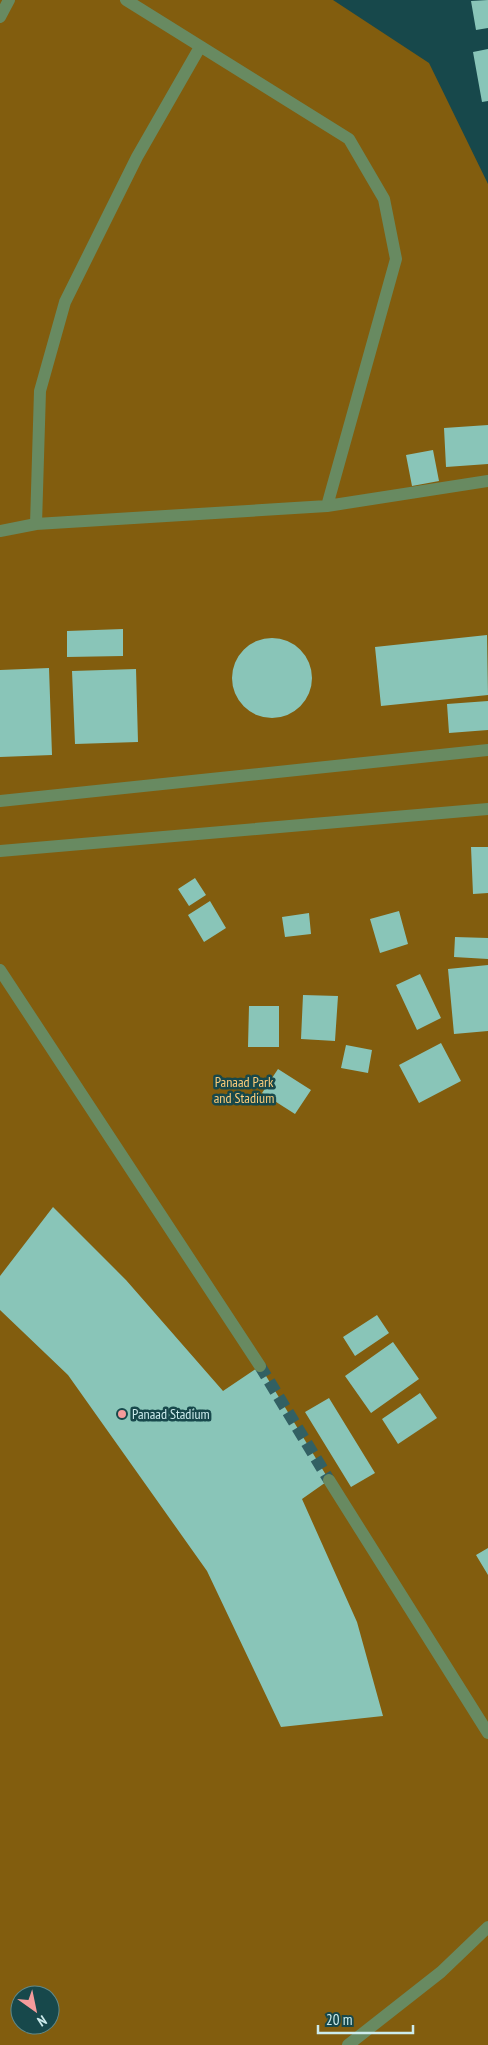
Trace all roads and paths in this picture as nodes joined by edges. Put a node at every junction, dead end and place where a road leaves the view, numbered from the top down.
1 (9, 0) edge
2 (126, 0) edge
3 (0, 17) edge
4 (200, 47) junction
5 (488, 481) edge
6 (327, 506) junction
7 (36, 524) junction
8 (0, 531) edge
9 (488, 750) edge
10 (0, 802) edge
11 (488, 809) edge
12 (0, 851) edge
13 (0, 970) edge
14 (260, 1366) tunnel mouth
15 (329, 1480) tunnel mouth
16 (488, 1733) edge
17 (488, 1927) edge
18 (348, 2045) edge

1 - 3 street
2 - 4 street
4 - 6 street
4 - 7 street
5 - 6 street
6 - 7 street
7 - 8 street
9 - 10 street
11 - 12 street
13 - 14 street
15 - 16 street
17 - 18 street

